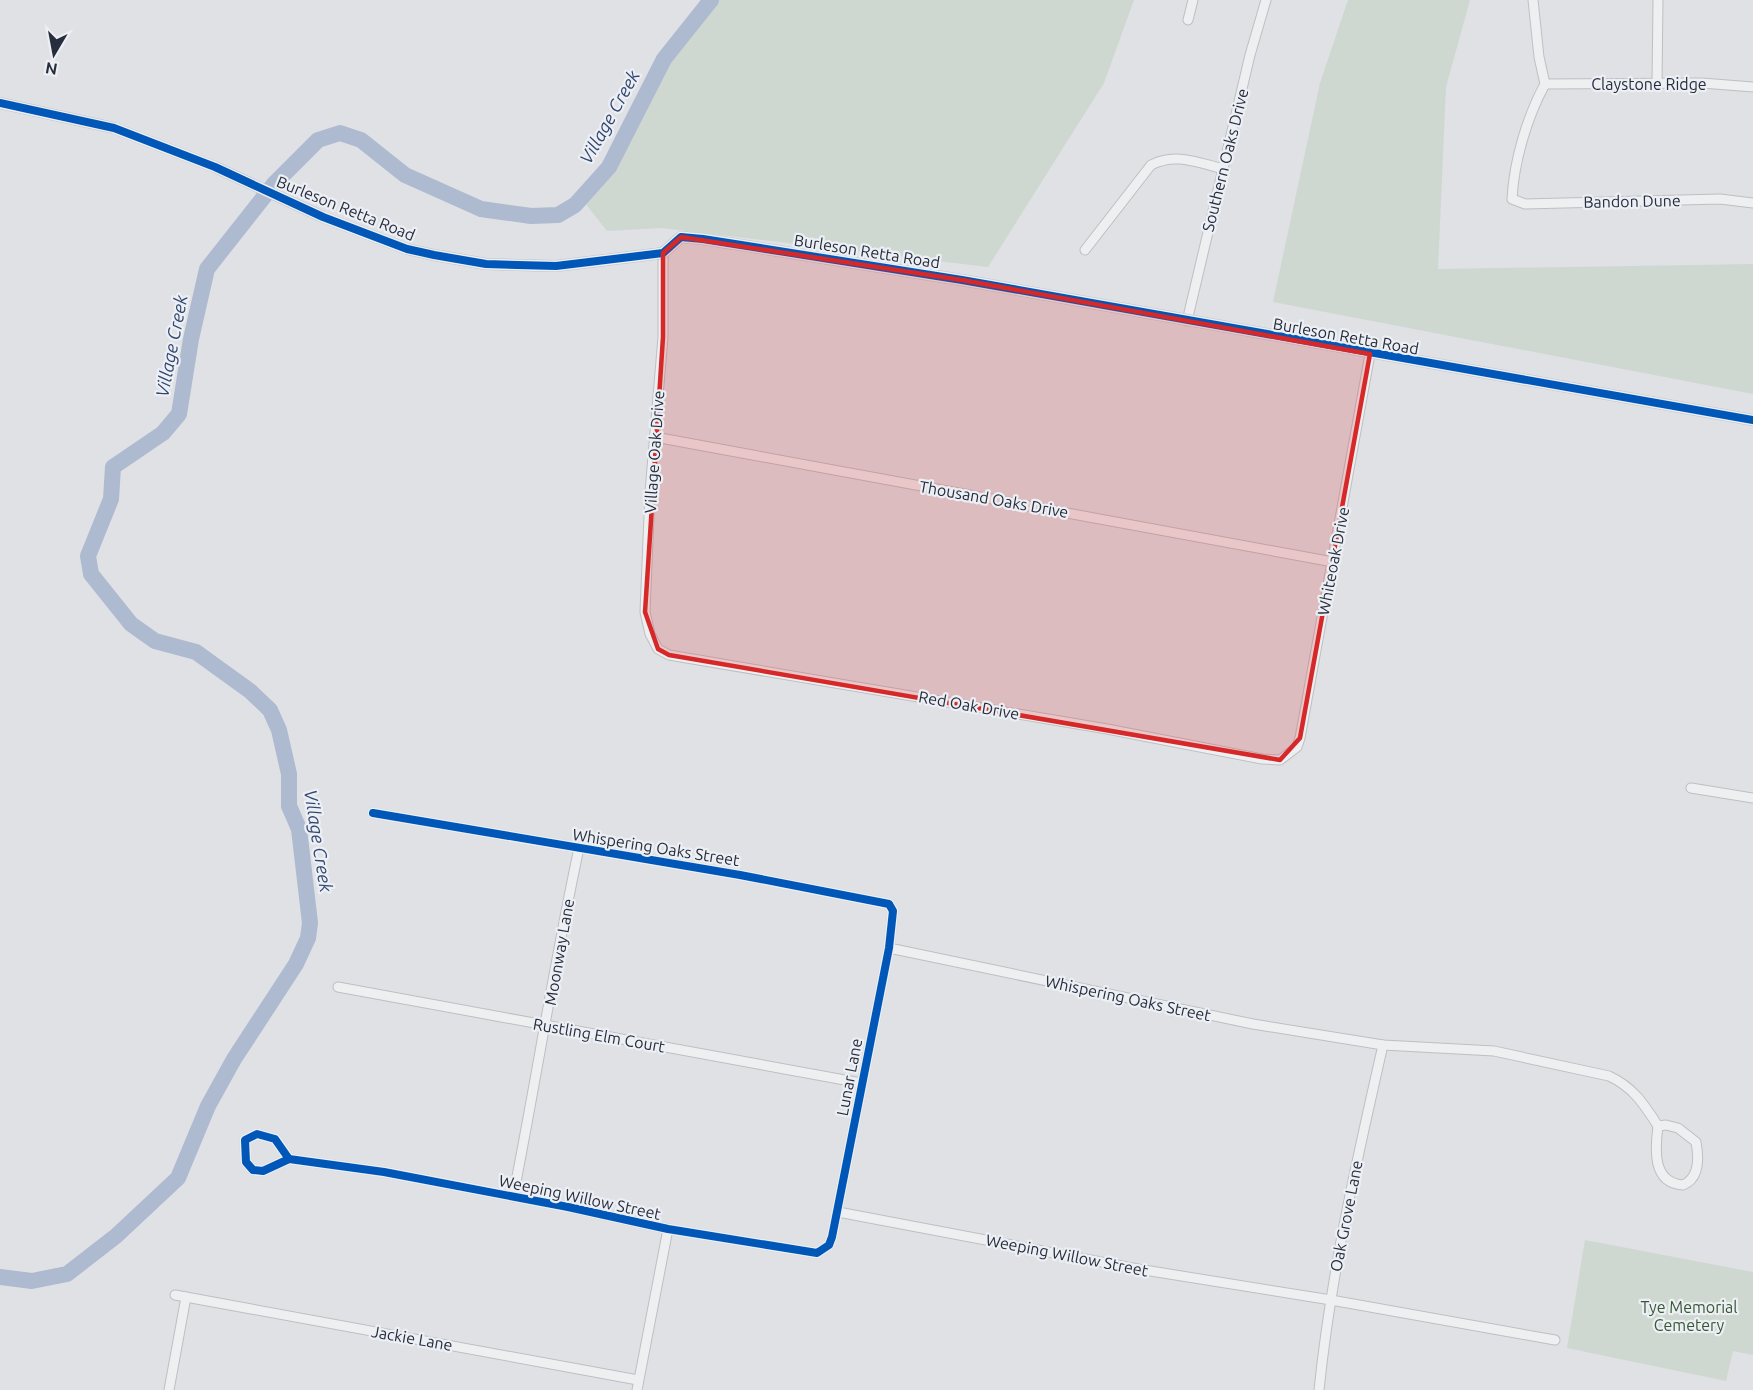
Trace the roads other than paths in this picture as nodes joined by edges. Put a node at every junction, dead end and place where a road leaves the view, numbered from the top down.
1 (1193, 0) edge
2 (1266, 0) edge
3 (1533, 0) edge
4 (1658, 0) edge
5 (1188, 20) dead end
6 (1545, 84) junction
7 (1657, 84) junction
8 (1753, 87) edge
9 (0, 104) edge
10 (1224, 169) junction
11 (1753, 203) edge
12 (1086, 250) dead end
13 (663, 253) junction
14 (1186, 321) junction
15 (1370, 354) junction
16 (1753, 420) edge
17 (655, 438) junction
18 (1333, 562) junction
19 (658, 649) joint
20 (1280, 760) joint
21 (1691, 788) dead end
22 (1753, 798) edge
23 (373, 813) dead end
24 (579, 848) junction
25 (889, 948) junction
26 (338, 987) dead end
27 (547, 1026) junction
28 (1383, 1045) junction
29 (861, 1083) junction
30 (1658, 1126) junction
31 (289, 1159) junction
32 (513, 1197) junction
33 (838, 1212) junction
34 (668, 1229) junction
35 (175, 1295) dead end
36 (186, 1297) junction
37 (1330, 1300) junction
38 (1556, 1340) dead end
39 (638, 1385) edge
40 (169, 1390) edge
41 (1319, 1390) edge

1 - 5 street
2 - 10 street, Southern Oaks Drive
3 - 6 street
4 - 7 street
6 - 7 street, Claystone Ridge
6 - 11 street, Bandon Dune
7 - 8 street, Claystone Ridge
9 - 13 street, Burleson Retta Road
10 - 12 street
10 - 14 street, Southern Oaks Drive
13 - 14 street, Burleson Retta Road
13 - 17 street, Village Oak Drive
14 - 15 street, Burleson Retta Road
15 - 16 street, Burleson Retta Road
15 - 18 street, Whiteoak Drive
17 - 18 street, Thousand Oaks Drive
17 - 19 street, Village Oak Drive
18 - 20 street, Whiteoak Drive
19 - 20 street, Red Oak Drive
21 - 22 street
23 - 24 street, Whispering Oaks Street
24 - 25 street, Whispering Oaks Street
24 - 27 street, Moonway Lane
25 - 28 street, Whispering Oaks Street
25 - 29 street, Lunar Lane
26 - 27 street, Rustling Elm Court
27 - 29 street, Rustling Elm Court
27 - 32 street, Moonway Lane
28 - 30 street, Whispering Oaks Street
28 - 37 street, Oak Grove Lane
29 - 33 street, Lunar Lane
30 - 30 street
31 - 31 street
31 - 32 street, Weeping Willow Street
32 - 34 street, Weeping Willow Street
33 - 34 street, Weeping Willow Street
33 - 37 street, Weeping Willow Street
34 - 39 street
35 - 36 street, Jackie Lane
36 - 39 street, Jackie Lane
36 - 40 street
37 - 38 street, Weeping Willow Street
37 - 41 street, Oak Grove Lane

